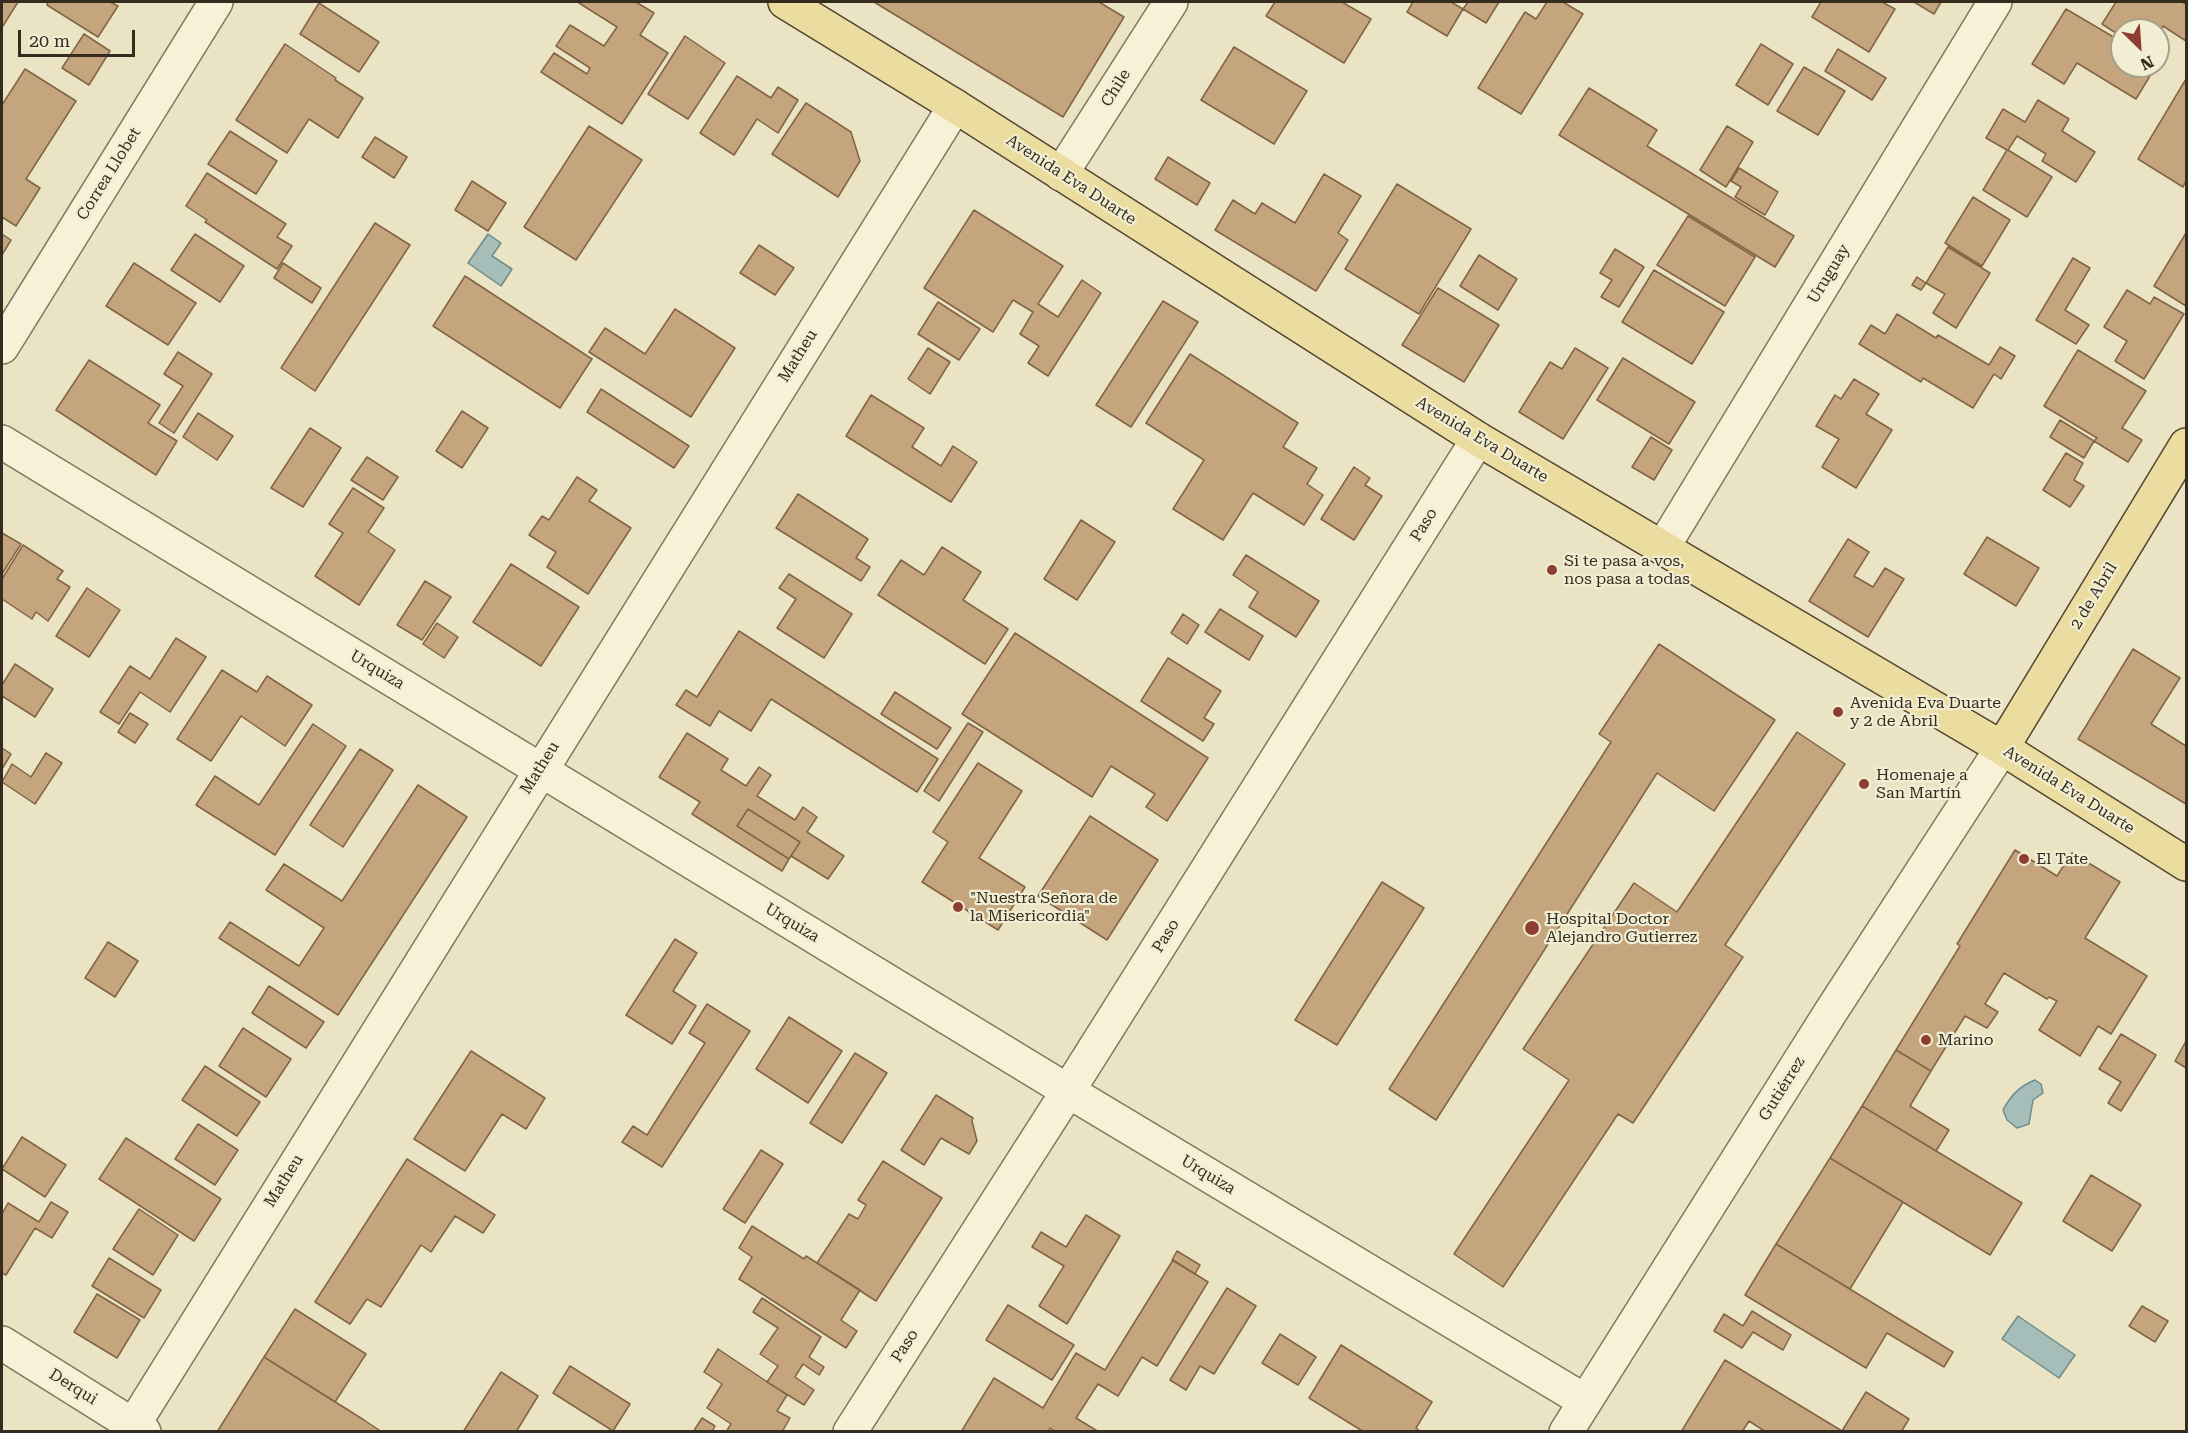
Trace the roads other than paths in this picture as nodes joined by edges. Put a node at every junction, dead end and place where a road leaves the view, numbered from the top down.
1 (216, 2) edge
2 (785, 2) edge
3 (1171, 2) edge
4 (1995, 2) edge
5 (955, 106) junction
6 (1061, 174) junction
7 (2, 347) edge
8 (1478, 439) junction
9 (2, 442) edge
10 (2187, 445) edge
11 (1663, 547) junction
12 (2002, 748) junction
13 (540, 768) junction
14 (2187, 864) edge
15 (1068, 1091) junction
16 (2, 1343) edge
17 (1585, 1401) junction
18 (135, 1429) edge
19 (850, 1431) edge
20 (1566, 1431) edge

1 - 7 street, Correa Llobet
2 - 5 main road, Avenida Eva Duarte
3 - 6 street, Chile
4 - 11 street, Uruguay
5 - 6 main road, Avenida Eva Duarte
5 - 13 street, Matheu
6 - 8 main road, Avenida Eva Duarte
8 - 11 main road, Avenida Eva Duarte
8 - 15 street, Paso
9 - 13 street, Urquiza
10 - 12 main road, 2 de Abril
11 - 12 main road, Avenida Eva Duarte
12 - 14 main road, Avenida Eva Duarte
12 - 17 street, Gutiérrez
13 - 15 street, Urquiza
13 - 18 street, Matheu
15 - 17 street, Urquiza
15 - 19 street, Paso
16 - 18 street, Derqui
17 - 20 street, Gutiérrez

